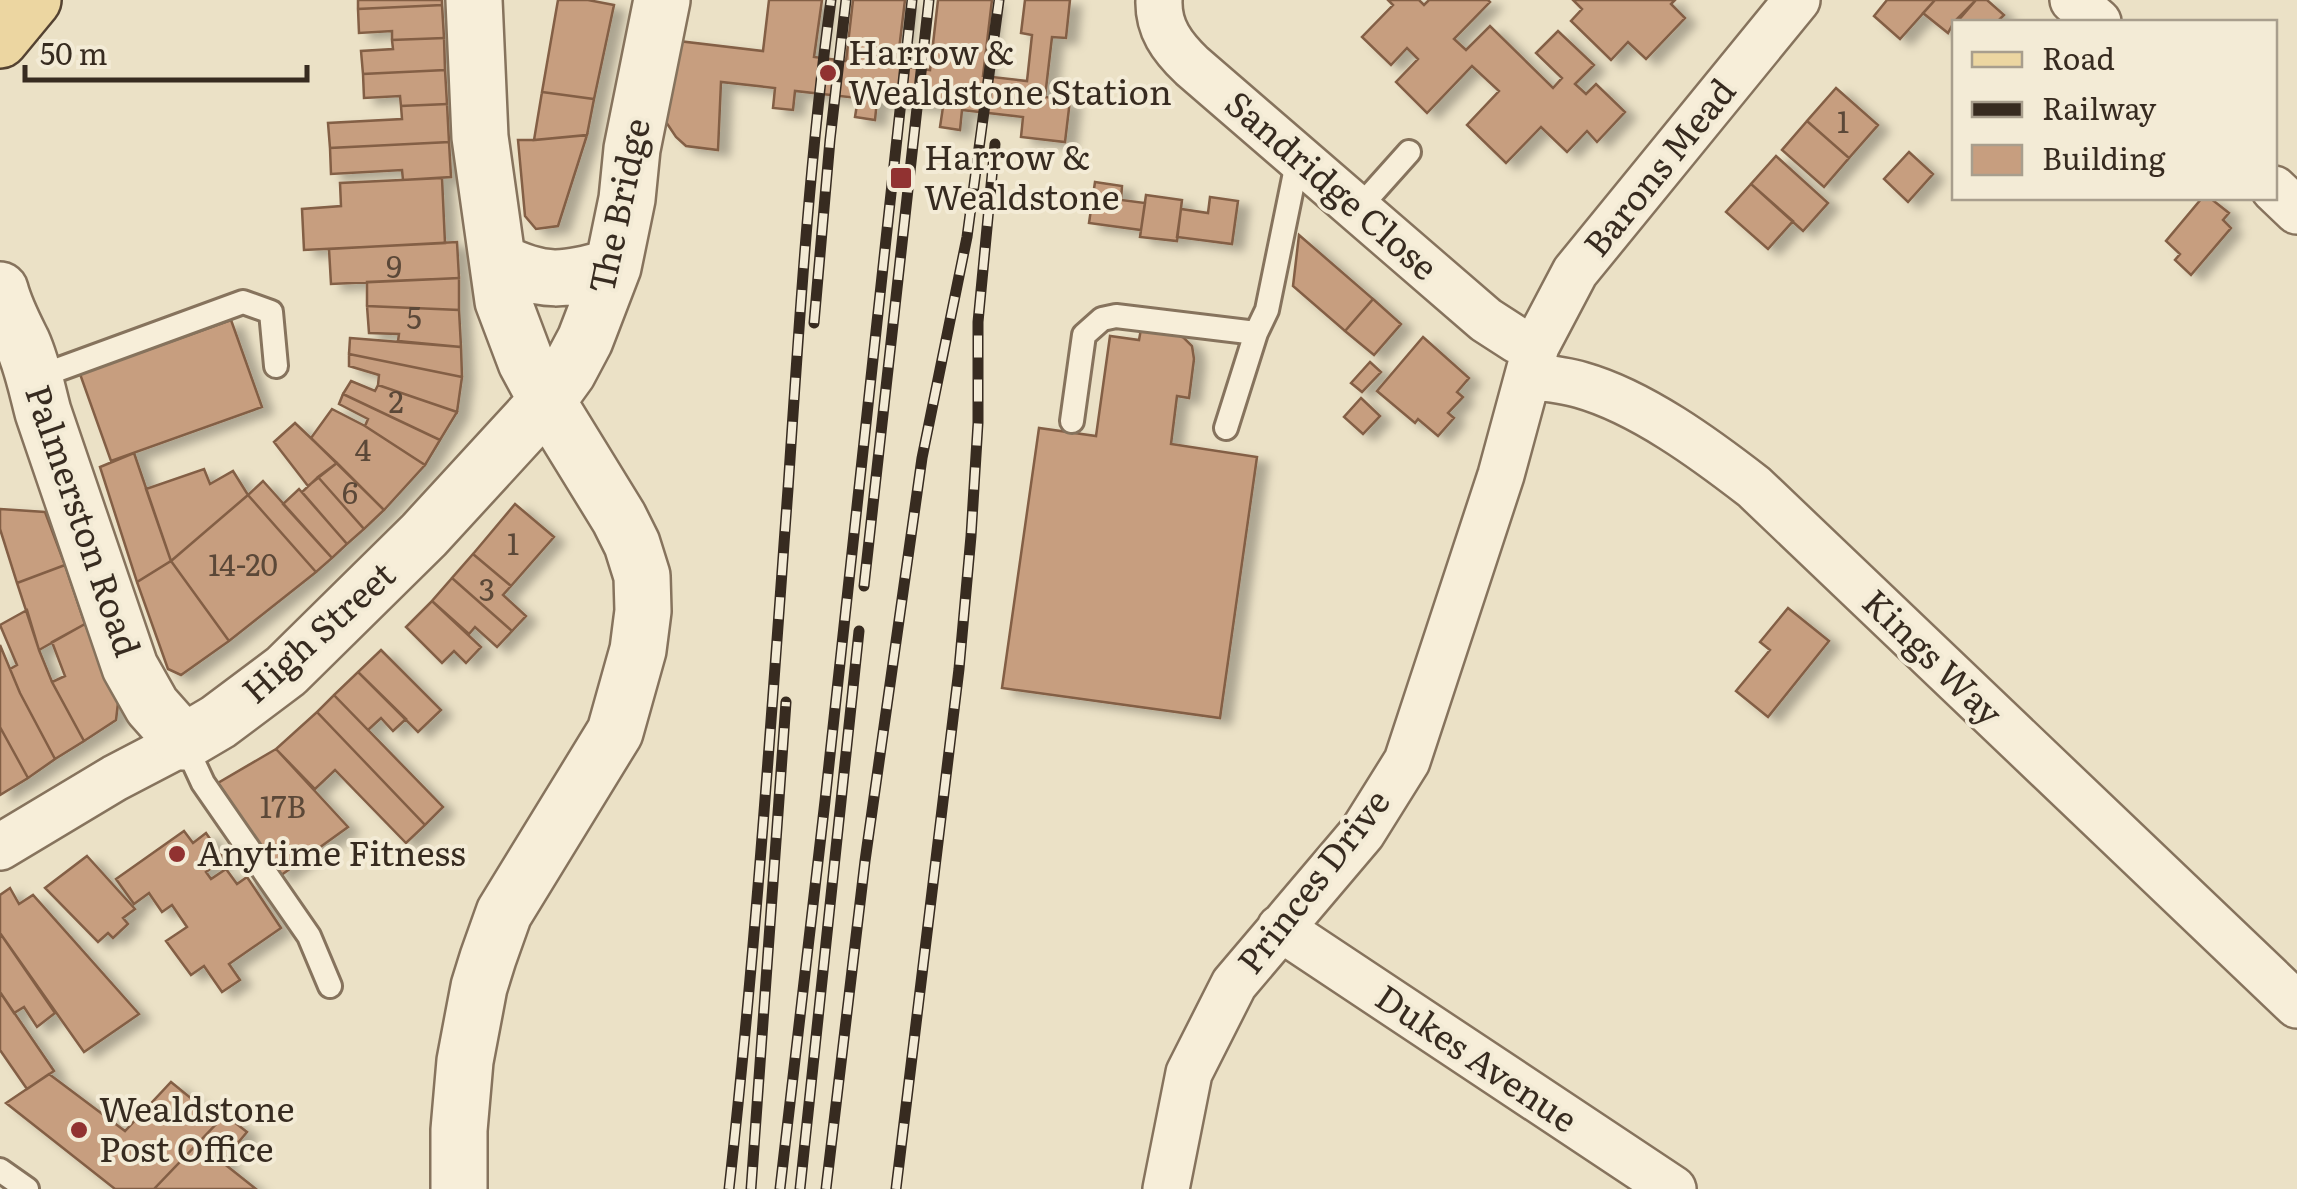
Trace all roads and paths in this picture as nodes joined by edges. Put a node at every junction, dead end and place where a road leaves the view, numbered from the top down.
1 (33, 0) edge
2 (474, 0) edge
3 (662, 0) edge
4 (1160, 0) edge
5 (1797, 0) edge
6 (2074, 0) edge
7 (2096, 20) edge
8 (0, 40) edge
9 (1409, 152) dead end
10 (1298, 158) junction
11 (2277, 192) edge
12 (1358, 210) junction
13 (2297, 211) edge
14 (498, 261) junction
15 (613, 267) junction
16 (4, 316) edge
17 (1256, 333) junction
18 (1532, 361) junction
19 (276, 366) dead end
20 (34, 378) junction
21 (547, 401) junction
22 (1072, 421) dead end
23 (1226, 428) dead end
24 (184, 742) junction
25 (0, 847) edge
26 (1280, 928) junction
27 (330, 986) dead end
28 (2297, 1005) edge
29 (0, 1170) edge
30 (27, 1189) edge
31 (458, 1189) edge
32 (1166, 1189) edge
33 (1673, 1189) edge

1 - 8 main road
2 - 14 street
3 - 15 street, The Bridge
4 - 10 street, Sandridge Close
5 - 18 street, Barons Mead
6 - 7 street
9 - 12 lane
10 - 12 street, Sandridge Close
10 - 17 lane
11 - 13 street
12 - 18 street, Sandridge Close
14 - 15 street
14 - 21 street
15 - 21 street, The Bridge
16 - 20 street, Palmerston Road
17 - 22 lane
17 - 23 lane
18 - 26 street, Princes Drive
18 - 28 street, Kings Way
19 - 20 lane
20 - 24 street, Palmerston Road
21 - 24 street, High Street
21 - 31 street
24 - 25 street, High Street
24 - 27 lane
26 - 32 street, Princes Drive
26 - 33 street, Dukes Avenue
29 - 30 lane

